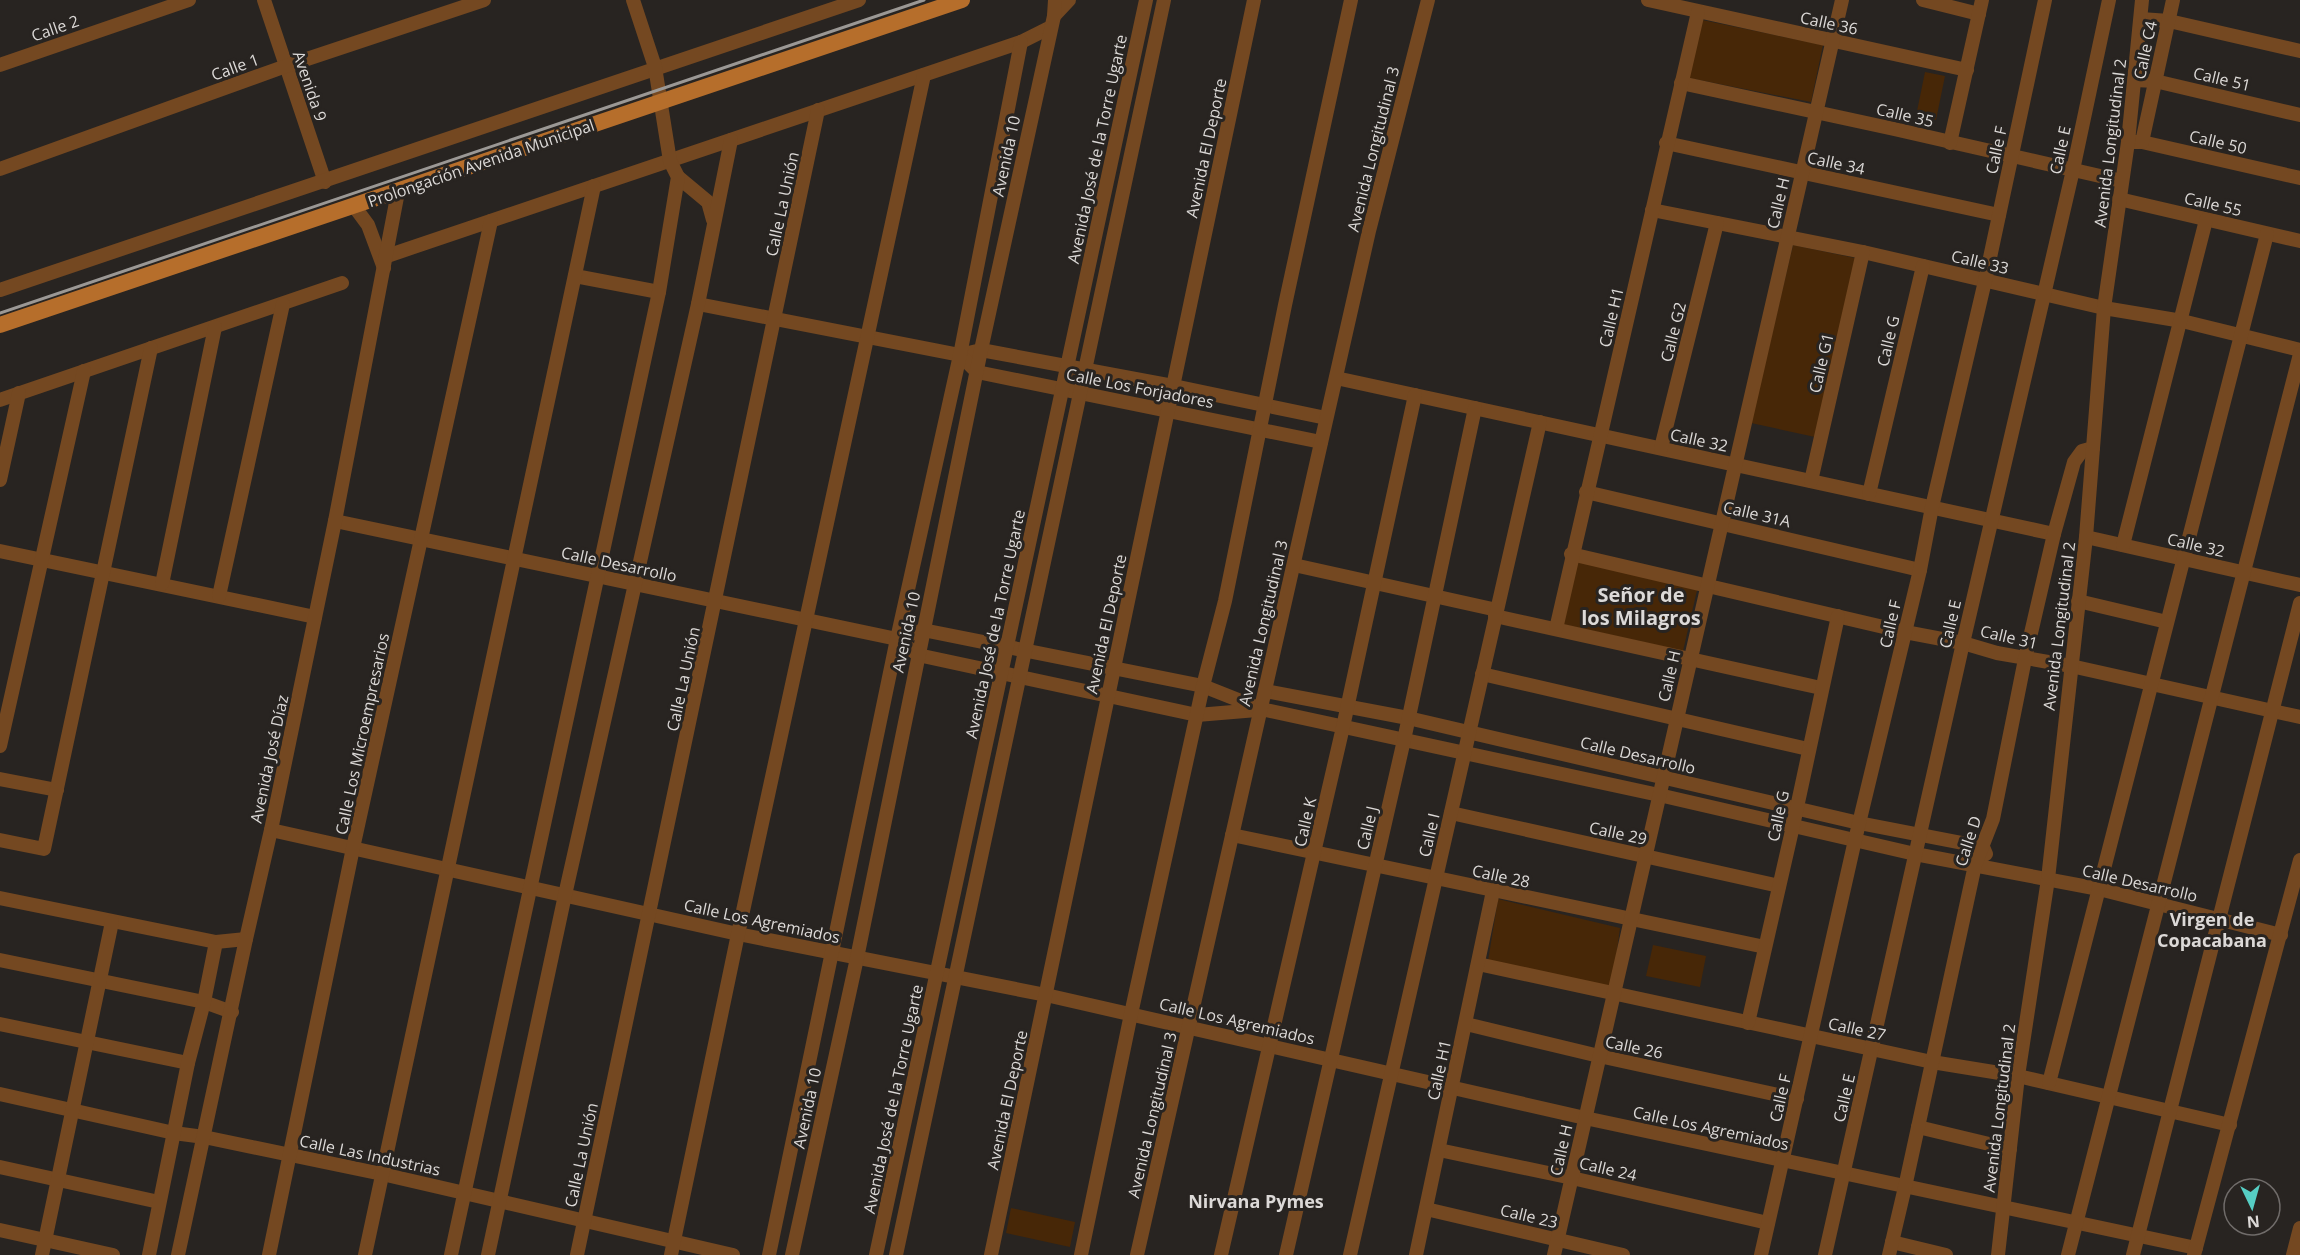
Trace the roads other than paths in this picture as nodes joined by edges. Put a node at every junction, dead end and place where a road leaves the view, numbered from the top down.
1 (189, 0) edge
2 (264, 0) edge
3 (484, 0) edge
4 (633, 0) edge
5 (859, 0) edge
6 (962, 0) edge
7 (1055, 0) edge
8 (1069, 0) edge
9 (1146, 0) edge
10 (1164, 0) edge
11 (1254, 0) edge
12 (1351, 0) edge
13 (1428, 0) edge
14 (1648, 0) edge
15 (1842, 0) edge
16 (1923, 0) edge
17 (2045, 0) edge
18 (2109, 0) edge
19 (2142, 0) edge
20 (2173, 0) edge
21 (1981, 7) edge
22 (1698, 12) junction
23 (2141, 19) junction
24 (2169, 21) junction
25 (1053, 22) junction
26 (1832, 40) junction
27 (1021, 42) junction
28 (2300, 51) edge
29 (0, 64) edge
30 (286, 66) junction
31 (655, 67) junction
32 (1967, 70) junction
33 (924, 75) junction
34 (2135, 81) junction
35 (2155, 81) junction
36 (1681, 83) junction
37 (660, 102) junction
38 (818, 110) junction
39 (1816, 112) junction
40 (2300, 115) edge
41 (731, 140) junction
42 (2128, 142) junction
43 (2142, 142) junction
44 (1666, 143) junction
45 (1950, 143) junction
46 (2011, 156) junction
47 (670, 161) junction
48 (0, 169) edge
49 (2073, 170) junction
50 (1802, 172) junction
51 (678, 177) junction
52 (2300, 178) edge
53 (2122, 181) junction
54 (325, 182) junction
55 (594, 186) junction
56 (398, 192) junction
57 (2120, 200) junction
58 (354, 206) junction
59 (1652, 210) junction
60 (1999, 215) junction
61 (2206, 220) junction
62 (490, 221) junction
63 (1717, 223) junction
64 (714, 224) junction
65 (2267, 234) junction
66 (1787, 237) junction
67 (2300, 241) edge
68 (1863, 252) junction
69 (386, 262) junction
70 (1923, 266) junction
71 (575, 276) junction
72 (1985, 280) junction
73 (342, 283) dead end
74 (0, 290) edge
75 (660, 292) junction
76 (2043, 294) junction
77 (283, 304) junction
78 (698, 304) junction
79 (2104, 308) junction
80 (775, 319) junction
81 (2182, 321) junction
82 (0, 325) edge
83 (215, 327) junction
84 (2242, 335) junction
85 (867, 337) junction
86 (151, 348) junction
87 (981, 350) junction
88 (2300, 352) edge
89 (960, 355) junction
90 (1066, 366) junction
91 (1084, 369) junction
92 (84, 371) junction
93 (977, 372) junction
94 (1336, 378) junction
95 (1173, 386) junction
96 (1061, 390) junction
97 (19, 393) junction
98 (1079, 393) junction
99 (1415, 395) junction
100 (0, 400) edge
101 (1264, 405) junction
102 (1475, 408) junction
103 (1168, 410) junction
104 (1326, 418) junction
105 (1540, 422) junction
106 (1259, 429) junction
107 (1601, 435) junction
108 (1321, 442) junction
109 (1661, 448) junction
110 (2092, 448) junction
111 (1735, 465) junction
112 (0, 480) edge
113 (1811, 481) junction
114 (1586, 492) junction
115 (1869, 494) junction
116 (1932, 507) junction
117 (1991, 520) junction
118 (335, 521) junction
119 (1722, 523) junction
120 (2054, 534) junction
121 (2086, 537) junction
122 (421, 539) junction
123 (2123, 545) junction
124 (0, 551) edge
125 (1571, 554) junction
126 (43, 559) junction
127 (515, 559) junction
128 (2184, 559) junction
129 (1294, 565) junction
130 (1920, 570) junction
131 (103, 572) junction
132 (2244, 572) junction
133 (599, 577) junction
134 (1374, 583) junction
135 (162, 584) junction
136 (634, 584) junction
137 (1707, 585) junction
138 (2300, 585) edge
139 (219, 596) junction
140 (1435, 596) junction
141 (716, 601) junction
142 (2078, 601) junction
143 (2300, 603) edge
144 (1496, 613) junction
145 (1838, 616) junction
146 (315, 618) junction
147 (806, 620) junction
148 (2167, 622) junction
149 (1556, 629) junction
150 (923, 630) junction
151 (1905, 632) junction
152 (897, 639) junction
153 (1963, 643) junction
154 (1008, 647) junction
155 (1026, 651) junction
156 (918, 655) junction
157 (2025, 658) junction
158 (1690, 659) junction
159 (2071, 666) junction
160 (1114, 668) junction
161 (1002, 673) junction
162 (1482, 674) junction
163 (1020, 677) junction
164 (2153, 684) junction
165 (1203, 686) junction
166 (1821, 688) junction
167 (1265, 691) junction
168 (1108, 697) junction
169 (2212, 697) junction
170 (1347, 708) junction
171 (1261, 709) junction
172 (2272, 710) junction
173 (1197, 715) junction
174 (2300, 717) edge
175 (1408, 718) junction
176 (1677, 719) junction
177 (1343, 727) junction
178 (1469, 733) junction
179 (1404, 740) junction
180 (0, 746) edge
181 (1808, 749) junction
182 (1464, 753) junction
183 (1663, 778) junction
184 (0, 779) edge
185 (57, 790) junction
186 (1659, 795) junction
187 (1797, 809) junction
188 (1450, 813) junction
189 (1859, 823) junction
190 (1793, 826) junction
191 (271, 830) junction
192 (1232, 835) junction
193 (1919, 836) junction
194 (0, 840) edge
195 (1855, 840) junction
196 (1983, 847) junction
197 (353, 848) junction
198 (1314, 853) junction
199 (1915, 854) junction
200 (1645, 856) junction
201 (2300, 860) edge
202 (1975, 865) junction
203 (1375, 866) junction
204 (1990, 868) junction
205 (448, 869) junction
206 (1436, 879) junction
207 (2048, 879) junction
208 (1779, 886) junction
209 (531, 888) junction
210 (2099, 889) junction
211 (1493, 891) junction
212 (565, 895) junction
213 (0, 898) edge
214 (2159, 903) junction
215 (649, 914) junction
216 (2220, 918) junction
217 (1631, 919) junction
218 (112, 922) junction
219 (738, 934) junction
220 (2281, 935) junction
221 (246, 939) junction
222 (216, 942) junction
223 (1765, 947) junction
224 (831, 953) junction
225 (857, 958) junction
226 (0, 960) edge
227 (1478, 964) junction
228 (936, 973) junction
229 (954, 976) junction
230 (99, 981) junction
231 (1046, 994) junction
232 (1613, 995) junction
233 (204, 1002) junction
234 (231, 1012) junction
235 (1131, 1014) junction
236 (1748, 1023) junction
237 (0, 1024) edge
238 (1466, 1024) junction
239 (1189, 1028) junction
240 (1811, 1037) junction
241 (86, 1041) junction
242 (1271, 1046) junction
243 (1871, 1049) junction
244 (1599, 1056) junction
245 (1330, 1059) junction
246 (1932, 1062) junction
247 (188, 1063) junction
248 (1391, 1074) junction
249 (2018, 1076) junction
250 (2049, 1083) junction
251 (1452, 1089) junction
252 (0, 1094) edge
253 (2109, 1097) junction
254 (1797, 1099) junction
255 (72, 1108) junction
256 (2170, 1111) junction
257 (1585, 1118) junction
258 (2230, 1125) junction
259 (1918, 1128) junction
260 (174, 1133) junction
261 (204, 1137) junction
262 (2010, 1149) junction
263 (1439, 1150) junction
264 (289, 1155) junction
265 (1784, 1159) junction
266 (0, 1167) edge
267 (1844, 1173) junction
268 (382, 1174) junction
269 (1572, 1178) junction
270 (56, 1179) junction
271 (1905, 1187) junction
272 (465, 1192) junction
273 (500, 1200) junction
274 (159, 1202) junction
275 (2004, 1207) junction
276 (1426, 1209) junction
277 (584, 1220) junction
278 (1768, 1223) junction
279 (2076, 1223) junction
280 (2300, 1228) edge
281 (0, 1230) edge
282 (2138, 1235) junction
283 (1557, 1239) junction
284 (45, 1240) junction
285 (673, 1248) edge
286 (1890, 1249) edge
287 (2195, 1252) edge
288 (42, 1255) edge
289 (113, 1255) edge
290 (149, 1255) edge
291 (178, 1255) edge
292 (269, 1255) edge
293 (365, 1255) edge
294 (452, 1255) edge
295 (488, 1255) edge
296 (577, 1255) edge
297 (733, 1255) edge
298 (769, 1255) edge
299 (792, 1255) edge
300 (876, 1255) edge
301 (896, 1255) edge
302 (991, 1255) edge
303 (1082, 1255) edge
304 (1137, 1255) edge
305 (1221, 1255) edge
306 (1286, 1255) edge
307 (1350, 1255) edge
308 (1416, 1255) edge
309 (1554, 1255) edge
310 (1623, 1255) edge
311 (1761, 1255) edge
312 (1825, 1255) edge
313 (1946, 1255) edge
314 (1998, 1255) edge
315 (2068, 1255) edge
316 (2133, 1255) edge
317 (2293, 1255) edge

1 - 29 street, Calle 2
2 - 30 street, Avenida 9
3 - 30 street, Calle 1
4 - 31 street
5 - 31 street, Prolongación Avenida Municipal
6 - 37 main road, Prolongación Avenida Municipal
7 - 25 street, Avenida 10
8 - 25 street
9 - 90 street, Avenida José de la Torre Ugarte
10 - 91 street, Avenida José de la Torre Ugarte
11 - 95 street, Avenida El Deporte
12 - 101 street
13 - 94 street, Avenida Longitudinal 3
14 - 22 street, Calle 36
15 - 26 street, Calle H
16 - 21 street
17 - 46 street, Calle F
18 - 49 street, Calle E
19 - 23 street, Avenida Longitudinal 2
20 - 24 street, Calle C4
21 - 32 street
22 - 26 street, Calle 36
22 - 36 street, Calle H1
23 - 24 street
23 - 34 street, Avenida Longitudinal 2
24 - 28 street
24 - 35 street, Calle C4
25 - 27 street
25 - 87 street, Avenida 10
26 - 32 street, Calle 36
26 - 39 street, Calle H
27 - 33 street
27 - 89 street, Avenida 10
30 - 48 street, Calle 1
30 - 54 street, Avenida 9
31 - 37 street
31 - 54 street, Prolongación Avenida Municipal
32 - 45 street
33 - 38 street
33 - 85 street
34 - 35 street, Calle 51
34 - 42 street, Avenida Longitudinal 2
35 - 40 street, Calle 51
35 - 43 street, Calle C4
36 - 39 street, Calle 35
36 - 44 street, Calle H1
37 - 47 street
37 - 56 main road, Prolongación Avenida Municipal
38 - 41 street
38 - 80 street, Calle La Unión
39 - 45 street, Calle 35
39 - 50 street, Calle H
41 - 47 street
41 - 64 street
42 - 43 street, Calle 50
42 - 53 street, Avenida Longitudinal 2
43 - 52 street, Calle 50
44 - 50 street, Calle 34
44 - 59 street, Calle H1
45 - 46 street, Calle 35
46 - 49 street, Calle 35
46 - 60 street, Calle F
47 - 51 street
47 - 55 street
49 - 53 street, Calle 35
49 - 76 street, Calle E
50 - 60 street, Calle 34
50 - 66 street, Calle H
51 - 64 street
51 - 75 street
53 - 57 street, Avenida Longitudinal 2
54 - 74 street, Prolongación Avenida Municipal
55 - 62 street
55 - 71 street
56 - 58 main road, Prolongación Avenida Municipal
56 - 69 street, Avenida José Díaz
57 - 61 street, Calle 55
57 - 79 street, Avenida Longitudinal 2
58 - 69 street
58 - 82 main road, Prolongación Avenida Municipal
59 - 63 street, Calle 33
59 - 107 street, Calle H1
60 - 72 street, Calle F
61 - 65 street, Calle 55
61 - 81 street
62 - 69 street
62 - 122 street, Calle Los Microempresarios
63 - 66 street, Calle 33
63 - 109 street, Calle G2
64 - 78 street
65 - 67 street, Calle 55
65 - 84 street
66 - 68 street, Calle 33
66 - 111 street, Calle H
68 - 70 street, Calle 33
68 - 113 street, Calle G1
69 - 118 street, Avenida José Díaz
70 - 72 street, Calle 33
70 - 115 street, Calle G
71 - 75 street
71 - 127 street
72 - 76 street, Calle 33
72 - 116 street, Calle F
73 - 77 street
75 - 133 street
76 - 79 street, Calle 33
76 - 117 street, Calle E
77 - 83 street
77 - 139 street
78 - 80 street, Calle Los Forjadores
78 - 136 street
79 - 81 street, Calle 33
79 - 110 street, Avenida Longitudinal 2
80 - 85 street, Calle Los Forjadores
80 - 141 street, Calle La Unión
81 - 84 street, Calle 33
81 - 123 street
83 - 86 street
83 - 135 street
84 - 88 street, Calle 33
84 - 128 street
85 - 89 street, Calle Los Forjadores
85 - 147 street
86 - 92 street
86 - 131 street
87 - 89 street, Calle Los Forjadores
87 - 90 street, Calle Los Forjadores
87 - 93 street, Avenida 10
88 - 132 street
89 - 93 street
89 - 152 street, Avenida 10
90 - 91 street, Calle Los Forjadores
90 - 96 street, Avenida José de la Torre Ugarte
91 - 95 street, Calle Los Forjadores
91 - 98 street, Avenida José de la Torre Ugarte
92 - 97 street
92 - 126 street
93 - 96 street, Calle Los Forjadores
93 - 150 street, Avenida 10
94 - 99 street, Calle 32
94 - 104 street, Avenida Longitudinal 3
95 - 101 street, Calle Los Forjadores
95 - 103 street, Avenida El Deporte
96 - 98 street, Calle Los Forjadores
96 - 154 street, Avenida José de la Torre Ugarte
97 - 100 street
97 - 112 street
98 - 103 street, Calle Los Forjadores
98 - 155 street, Avenida José de la Torre Ugarte
99 - 102 street, Calle 32
99 - 134 street, Calle K
101 - 104 street, Calle Los Forjadores
101 - 106 street
102 - 105 street, Calle 32
102 - 140 street, Calle J
103 - 106 street, Calle Los Forjadores
103 - 160 street, Avenida El Deporte
104 - 108 street, Avenida Longitudinal 3
105 - 107 street, Calle 32
105 - 144 street, Calle I
106 - 108 street, Calle Los Forjadores
106 - 165 street
107 - 109 street, Calle 32
107 - 114 street, Calle H1
108 - 129 street, Avenida Longitudinal 3
109 - 111 street, Calle 32
110 - 120 street, Calle D
110 - 121 street, Avenida Longitudinal 2
111 - 113 street, Calle 32
111 - 119 street, Calle H
113 - 115 street, Calle 32
114 - 119 street, Calle 31A
114 - 125 street, Calle H1
115 - 116 street, Calle 32
116 - 117 street, Calle 32
116 - 130 street, Calle F
117 - 120 street, Calle 32
117 - 153 street, Calle E
118 - 122 street, Calle Desarrollo
118 - 146 street, Avenida José Díaz
119 - 130 street, Calle 31A
119 - 137 street, Calle H
120 - 157 street, Calle D
121 - 123 street, Calle 32
121 - 142 street, Avenida Longitudinal 2
122 - 127 street, Calle Desarrollo
122 - 197 street, Calle Los Microempresarios
123 - 128 street, Calle 32
124 - 126 street
125 - 137 street, Calle 31
125 - 149 street, Calle H1
126 - 131 street
126 - 180 street
127 - 133 street, Calle Desarrollo
127 - 205 street
128 - 132 street, Calle 32
128 - 148 street
129 - 134 street
129 - 167 street, Avenida Longitudinal 3
130 - 151 street, Calle F
131 - 135 street
131 - 185 street
132 - 138 street, Calle 32
132 - 169 street
133 - 136 street, Calle Desarrollo
133 - 209 street
134 - 140 street
134 - 170 street, Calle K
135 - 139 street
136 - 141 street, Calle Desarrollo
136 - 212 street
137 - 145 street, Calle 31
137 - 158 street, Calle H
139 - 146 street
140 - 144 street
140 - 175 street, Calle J
141 - 147 street, Calle Desarrollo
141 - 215 street, Calle La Unión
142 - 148 street
142 - 159 street, Avenida Longitudinal 2
143 - 172 street
144 - 149 street
144 - 162 street, Calle I
145 - 151 street, Calle 31
145 - 166 street, Calle G
146 - 191 street, Avenida José Díaz
147 - 152 street, Calle Desarrollo
147 - 219 street
148 - 164 street
149 - 158 street
150 - 152 street
150 - 154 street, Calle Desarrollo
150 - 156 street, Avenida 10
151 - 153 street, Calle 31
151 - 189 street, Calle F
152 - 156 street, Calle Desarrollo
152 - 224 street, Avenida 10
153 - 157 street, Calle 31
153 - 193 street, Calle E
154 - 155 street, Calle Desarrollo
154 - 161 street, Avenida José de la Torre Ugarte
155 - 160 street, Calle Desarrollo
155 - 163 street, Avenida José de la Torre Ugarte
156 - 161 street, Calle Desarrollo
156 - 225 street, Avenida 10
157 - 159 street, Calle 31
157 - 196 street, Calle D
158 - 166 street
158 - 176 street, Calle H
159 - 164 street, Calle 31
159 - 207 street, Avenida Longitudinal 2
160 - 165 street, Calle Desarrollo
160 - 168 street, Avenida El Deporte
161 - 163 street, Calle Desarrollo
161 - 228 street, Avenida José de la Torre Ugarte
162 - 176 street
162 - 178 street, Calle I
163 - 168 street, Calle Desarrollo
163 - 229 street, Avenida José de la Torre Ugarte
164 - 169 street, Calle 31
164 - 210 street
165 - 171 street, Calle Desarrollo
165 - 173 street
166 - 181 street, Calle G
167 - 170 street, Calle Desarrollo
167 - 171 street, Avenida Longitudinal 3
168 - 173 street, Calle Desarrollo
168 - 231 street, Avenida El Deporte
169 - 172 street, Calle 31
169 - 214 street
170 - 175 street, Calle Desarrollo
170 - 177 street, Calle K
171 - 173 street, Calle Desarrollo
171 - 177 street, Calle Desarrollo
171 - 192 street, Avenida Longitudinal 3
172 - 174 street, Calle 31
172 - 216 street
173 - 235 street
175 - 178 street, Calle Desarrollo
175 - 179 street, Calle J
176 - 181 street
176 - 183 street, Calle H
177 - 179 street, Calle Desarrollo
177 - 198 street, Calle K
178 - 182 street, Calle I
178 - 183 street, Calle Desarrollo
179 - 182 street, Calle Desarrollo
179 - 203 street, Calle J
181 - 187 street, Calle G
182 - 186 street, Calle Desarrollo
182 - 188 street, Calle I
183 - 186 street, Calle H
183 - 187 street, Calle Desarrollo
184 - 185 street
185 - 194 street
186 - 190 street, Calle Desarrollo
186 - 200 street, Calle H
187 - 189 street, Calle Desarrollo
187 - 190 street, Calle G
188 - 200 street, Calle 29
188 - 206 street, Calle I
189 - 193 street, Calle Desarrollo
189 - 195 street, Calle F
190 - 195 street, Calle Desarrollo
190 - 208 street, Calle G
191 - 197 street, Calle Los Agremiados
191 - 221 street, Avenida José Díaz
192 - 198 street, Calle 28
192 - 239 street, Avenida Longitudinal 3
193 - 196 street, Calle Desarrollo
193 - 199 street, Calle E
195 - 199 street, Calle Desarrollo
195 - 240 street, Calle F
196 - 202 street, Calle D
196 - 204 street
197 - 205 street, Calle Los Agremiados
197 - 264 street, Calle Los Microempresarios
198 - 203 street, Calle 28
198 - 242 street, Calle K
199 - 202 street, Calle Desarrollo
199 - 243 street, Calle E
200 - 208 street, Calle 29
200 - 217 street, Calle H
201 - 220 street
202 - 204 street, Calle Desarrollo
202 - 246 street, Calle D
203 - 206 street, Calle 28
203 - 245 street, Calle J
204 - 207 street, Calle Desarrollo
205 - 209 street, Calle Los Agremiados
205 - 268 street
206 - 211 street, Calle 28
206 - 248 street, Calle I
207 - 210 street, Calle Desarrollo
207 - 249 street, Avenida Longitudinal 2
208 - 223 street, Calle G
209 - 212 street, Calle Los Agremiados
209 - 272 street
210 - 214 street, Calle Desarrollo
210 - 250 street
211 - 217 street, Calle 28
211 - 227 street, Calle H1
212 - 215 street, Calle Los Agremiados
212 - 273 street
213 - 218 street
214 - 216 street, Calle Desarrollo
214 - 253 street
215 - 219 street, Calle Los Agremiados
215 - 277 street, Calle La Unión
216 - 220 street, Calle Desarrollo
216 - 256 street
217 - 223 street, Calle 28
217 - 232 street, Calle H
218 - 222 street
218 - 230 street
219 - 224 street, Calle Los Agremiados
219 - 285 street
220 - 258 street
221 - 222 street
221 - 234 street, Avenida José Díaz
222 - 233 street
223 - 236 street, Calle G
224 - 225 street, Calle Los Agremiados
224 - 298 street, Avenida 10
225 - 228 street, Calle Los Agremiados
225 - 299 street, Avenida 10
226 - 230 street
227 - 232 street, Calle 27
227 - 238 street, Calle H1
228 - 229 street, Calle Los Agremiados
228 - 300 street, Avenida José de la Torre Ugarte
229 - 231 street, Calle Los Agremiados
229 - 301 street, Avenida José de la Torre Ugarte
230 - 233 street
230 - 241 street
231 - 235 street, Calle Los Agremiados
231 - 302 street, Avenida El Deporte
232 - 236 street, Calle 27
232 - 244 street, Calle H
233 - 234 street
233 - 247 street
234 - 261 street, Avenida José Díaz
235 - 239 street, Calle Los Agremiados
235 - 303 street
236 - 240 street, Calle 27
237 - 241 street
238 - 244 street, Calle 26
238 - 251 street, Calle H1
239 - 242 street, Calle Los Agremiados
239 - 304 street, Avenida Longitudinal 3
240 - 243 street, Calle 27
240 - 254 street, Calle F
241 - 247 street
241 - 255 street
242 - 245 street, Calle Los Agremiados
242 - 305 street, Calle K
243 - 246 street, Calle 27
243 - 267 street, Calle E
244 - 254 street, Calle 26
244 - 257 street, Calle H
245 - 248 street, Calle Los Agremiados
245 - 306 street, Calle J
246 - 249 street, Calle 27
246 - 259 street, Calle D
247 - 260 street
248 - 251 street, Calle Los Agremiados
248 - 307 street, Calle I
249 - 250 street, Calle 27
249 - 262 street, Avenida Longitudinal 2
250 - 253 street, Calle 27
251 - 257 street, Calle Los Agremiados
251 - 263 street, Calle H1
252 - 255 street, Calle Las Industrias
253 - 256 street, Calle 27
253 - 279 street
254 - 265 street, Calle F
255 - 260 street, Calle Las Industrias
255 - 270 street
256 - 258 street, Calle 27
256 - 282 street
257 - 265 street, Calle Los Agremiados
257 - 269 street, Calle H
258 - 287 street
259 - 262 street
259 - 271 street, Calle D
260 - 261 street, Calle Las Industrias
260 - 274 street
261 - 264 street, Calle Las Industrias
261 - 291 street, Avenida José Díaz
262 - 275 street, Avenida Longitudinal 2
263 - 269 street, Calle 24
263 - 276 street, Calle H1
264 - 268 street, Calle Las Industrias
264 - 292 street, Calle Los Microempresarios
265 - 267 street, Calle Los Agremiados
265 - 278 street, Calle F
266 - 270 street
267 - 271 street, Calle Los Agremiados
267 - 312 street, Calle E
268 - 272 street, Calle Las Industrias
268 - 293 street
269 - 278 street, Calle 24
269 - 283 street, Calle H
270 - 274 street
270 - 284 street
271 - 275 street, Calle Los Agremiados
271 - 286 street, Calle D
272 - 273 street, Calle Las Industrias
272 - 294 street
273 - 277 street, Calle Las Industrias
273 - 295 street
274 - 290 street
275 - 279 street, Calle Los Agremiados
275 - 314 street, Avenida Longitudinal 2
276 - 283 street, Calle 23
276 - 308 street, Calle H1
277 - 285 street, Calle Las Industrias
277 - 296 street, Calle La Unión
278 - 311 street, Calle F
279 - 282 street, Calle Los Agremiados
279 - 315 street
280 - 317 street
281 - 284 street
282 - 287 street, Calle Los Agremiados
282 - 316 street
283 - 309 street, Calle H
283 - 310 street, Calle 23
284 - 288 street
284 - 289 street
285 - 297 street, Calle Las Industrias
286 - 313 street

